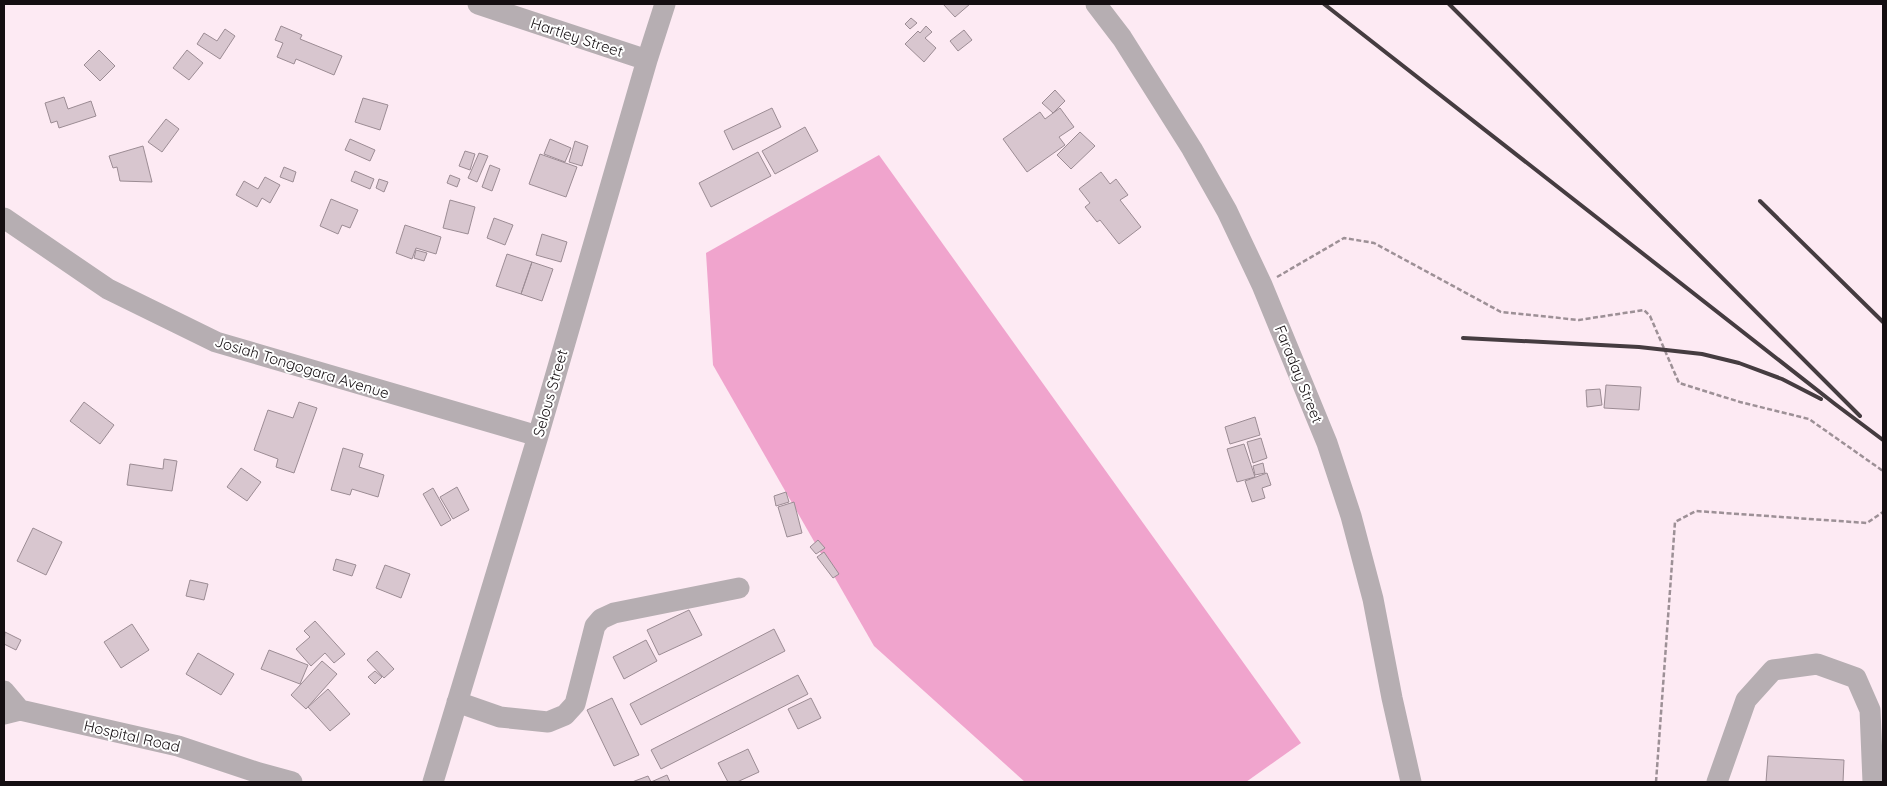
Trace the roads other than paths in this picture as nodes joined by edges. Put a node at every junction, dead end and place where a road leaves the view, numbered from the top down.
1 (478, 4) edge
2 (666, 4) edge
3 (1096, 4) edge
4 (647, 60) junction
5 (4, 218) edge
6 (538, 436) junction
7 (739, 588) dead end
8 (4, 691) edge
9 (457, 702) junction
10 (12, 712) edge
11 (268, 778) edge
12 (292, 782) edge
13 (433, 782) edge
14 (1411, 782) edge
15 (1717, 782) edge
16 (1873, 782) edge

1 - 4 street, Hartley Street
2 - 4 street, Selous Street
3 - 14 street, Faraday Street
4 - 6 street, Selous Street
5 - 6 street, Josiah Tongogara Avenue
6 - 9 street, Selous Street
7 - 9 street
8 - 10 street
9 - 13 street, Selous Street
10 - 11 street, Hospital Road
11 - 12 street, Hospital Road
15 - 16 street

